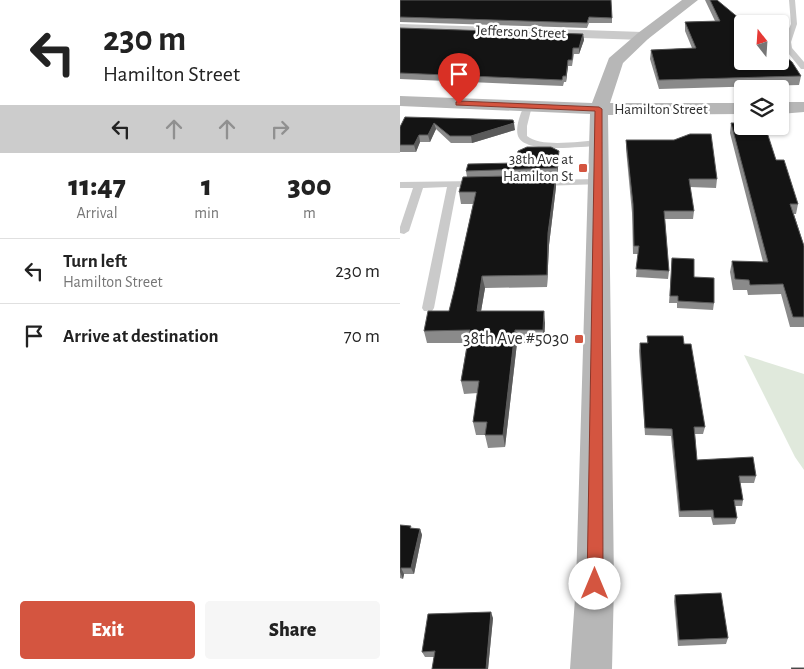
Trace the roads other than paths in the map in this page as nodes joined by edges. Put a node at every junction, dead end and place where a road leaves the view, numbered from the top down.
1 (691, 0) edge
2 (792, 0) edge
3 (400, 28) edge
4 (642, 36) junction
5 (804, 66) edge
6 (400, 101) edge
7 (528, 106) junction
8 (804, 107) edge
9 (734, 108) edge
10 (789, 108) edge
11 (599, 109) junction
12 (599, 143) junction
13 (599, 182) junction
14 (491, 183) edge
15 (530, 183) edge
16 (452, 184) junction
17 (400, 185) edge
18 (418, 185) junction
19 (404, 231) dead end
20 (428, 308) dead end
21 (591, 669) edge

1 - 4 main road
2 - 5 lane
3 - 4 street, Jefferson Street
4 - 11 main road
6 - 7 main road, Hamilton Street
7 - 11 main road, Hamilton Street
7 - 12 lane
8 - 10 main road
9 - 11 main road, Hamilton Street
11 - 12 main road
12 - 13 main road
13 - 15 lane
13 - 21 main road
14 - 16 lane
16 - 18 lane
16 - 20 lane
17 - 18 lane
18 - 19 lane

